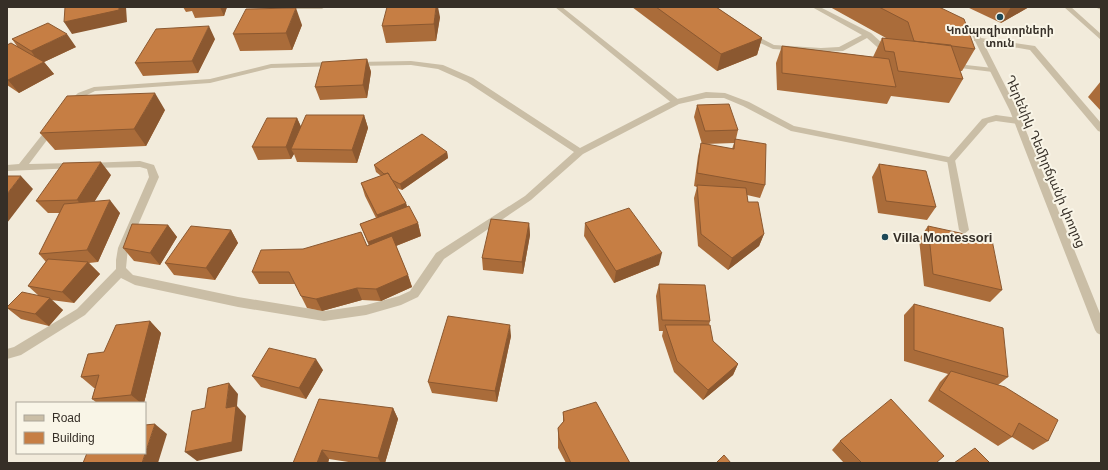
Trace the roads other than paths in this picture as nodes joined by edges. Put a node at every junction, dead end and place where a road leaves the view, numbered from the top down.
1 (297, 7) edge
2 (322, 7) edge
3 (558, 7) edge
4 (815, 7) edge
5 (1067, 7) edge
6 (1098, 7) edge
7 (1101, 8) edge
8 (946, 17) edge
9 (740, 30) edge
10 (868, 35) junction
11 (1101, 38) edge
12 (977, 39) junction
13 (896, 57) edge
14 (960, 66) edge
15 (993, 70) junction
16 (676, 102) junction
17 (1018, 120) junction
18 (1101, 130) edge
19 (580, 152) junction
20 (951, 160) junction
21 (22, 167) junction
22 (7, 168) edge
23 (964, 230) dead end
24 (121, 271) junction
25 (1101, 330) edge
26 (7, 354) edge

1 - 2 street
3 - 16 street
4 - 10 street
5 - 11 street
6 - 7 street
8 - 12 street, Դերենիկ Դեմիրճյանի փողոց
9 - 10 street
10 - 13 street
12 - 15 street, Դերենիկ Դեմիրճյանի փողոց
12 - 18 street
14 - 15 street
15 - 17 street, Դերենիկ Դեմիրճյանի փողոց
16 - 19 street
16 - 20 street
17 - 20 street
17 - 25 street, Դերենիկ Դեմիրճյանի փողոց
19 - 21 street
19 - 24 street
20 - 23 street
21 - 22 street
21 - 24 street
24 - 26 street

